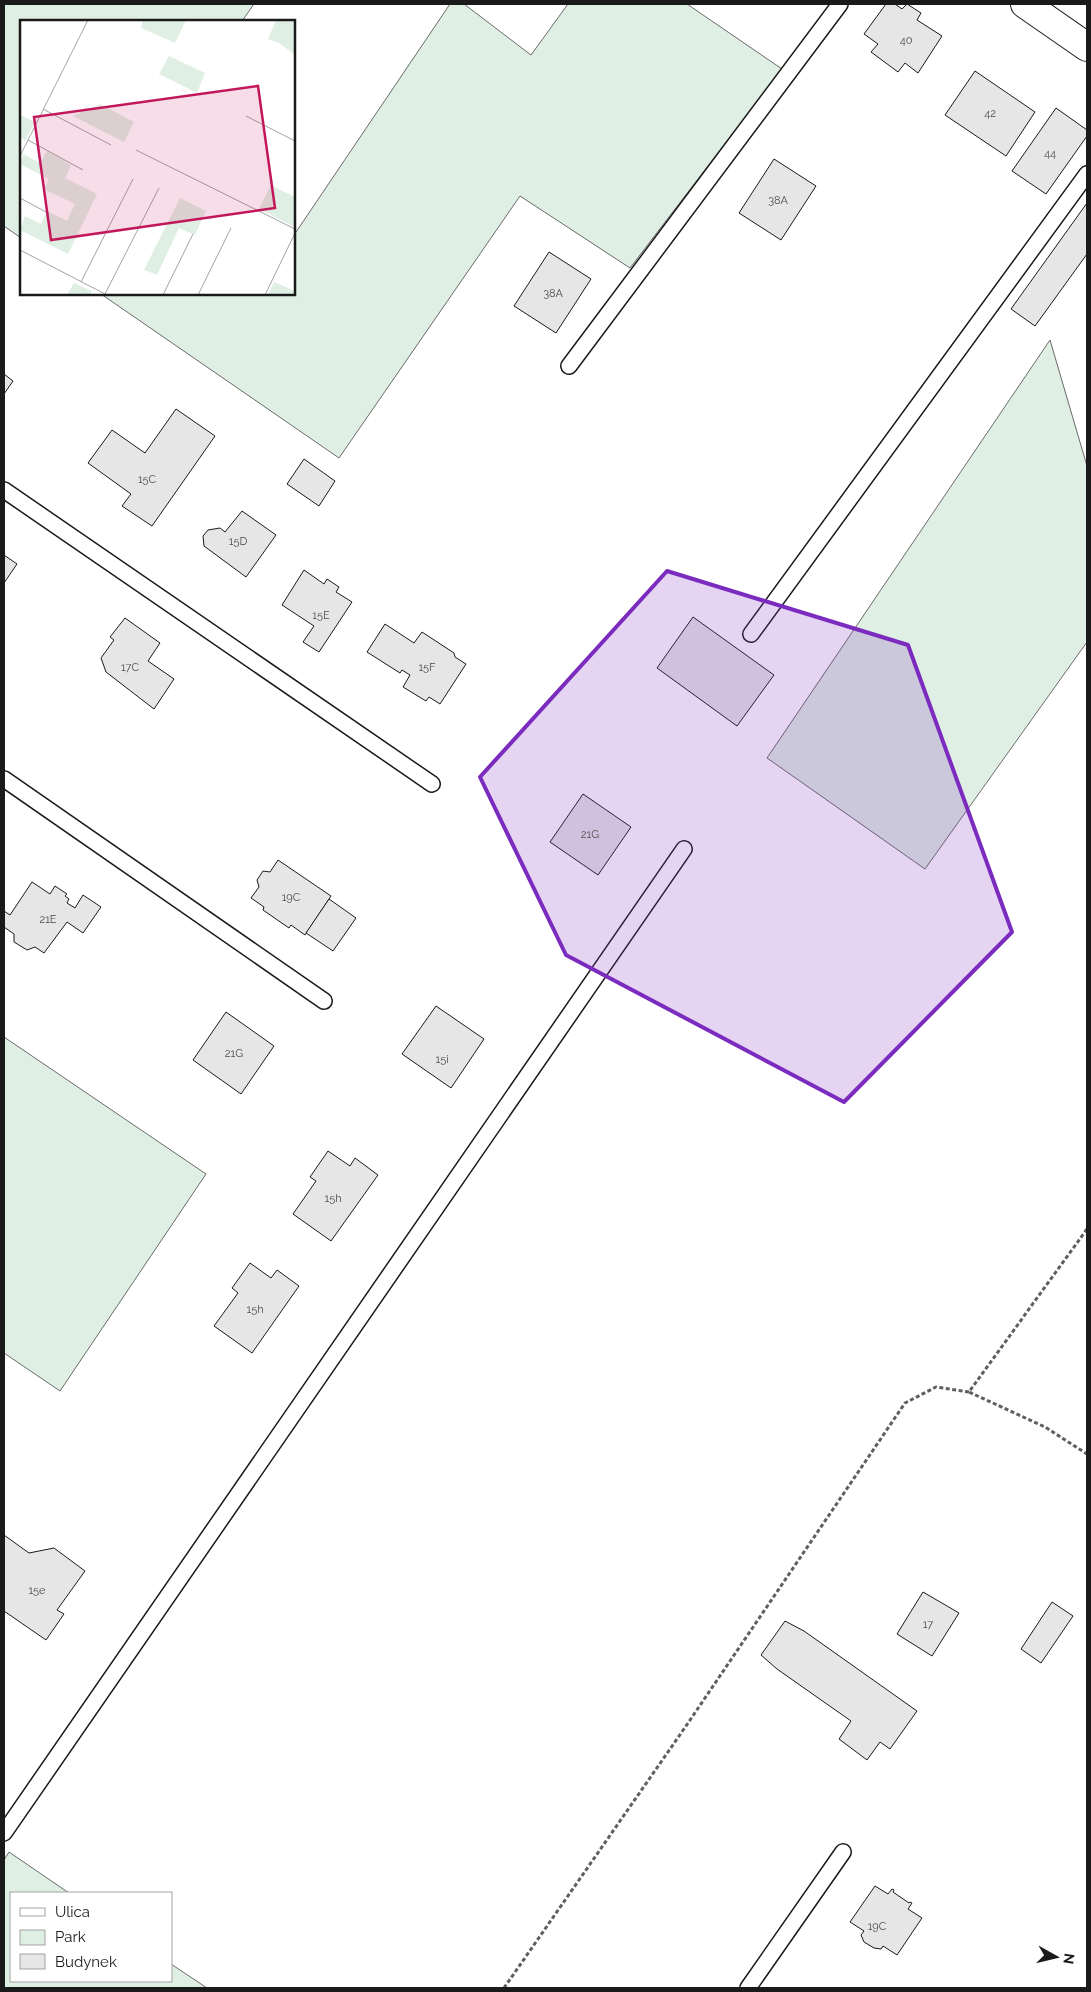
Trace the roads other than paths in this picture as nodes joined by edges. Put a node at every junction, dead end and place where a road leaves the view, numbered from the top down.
1 (840, 4) edge
2 (1025, 4) edge
3 (1087, 47) edge
4 (1087, 174) edge
5 (570, 366) dead end
6 (4, 490) edge
7 (751, 634) dead end
8 (4, 779) edge
9 (432, 784) dead end
10 (684, 849) dead end
11 (324, 1001) dead end
12 (4, 1833) edge
13 (843, 1852) dead end
14 (748, 1988) edge

1 - 5 lane
2 - 3 street
4 - 7 lane
6 - 9 lane
8 - 11 lane
10 - 12 lane
13 - 14 lane

